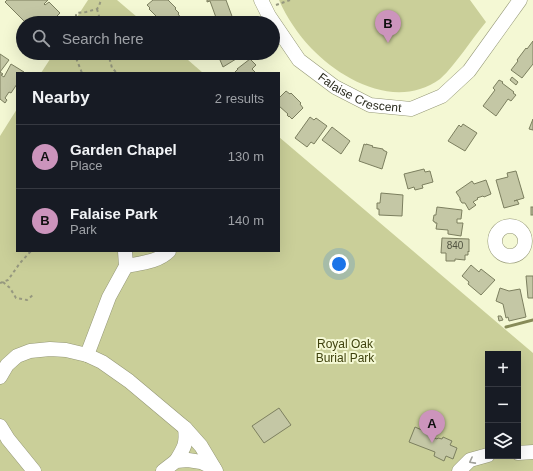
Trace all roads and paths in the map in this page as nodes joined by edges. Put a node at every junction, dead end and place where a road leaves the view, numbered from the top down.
1 (101, 0) edge
2 (261, 0) edge
3 (520, 0) edge
4 (97, 9) junction
5 (76, 16) edge
6 (99, 16) edge
7 (269, 16) edge
8 (280, 32) edge
9 (77, 60) edge
10 (110, 60) edge
11 (82, 72) edge
12 (116, 72) edge
13 (29, 252) edge
14 (125, 252) edge
15 (168, 252) edge
16 (126, 266) junction
17 (1, 283) edge
18 (34, 294) dead end
19 (87, 355) junction
20 (0, 377) edge
21 (0, 426) edge
22 (185, 428) junction
23 (521, 452) edge
24 (533, 452) edge
25 (485, 456) edge
26 (176, 461) junction
27 (215, 470) edge
28 (34, 471) edge
29 (163, 471) edge
30 (459, 471) edge

1 - 4 path
2 - 7 street, Falaise Crescent
3 - 8 street, Falaise Crescent
4 - 5 path
4 - 6 path
9 - 11 path
10 - 12 path
13 - 17 path
14 - 16 street
15 - 16 street
16 - 19 street
17 - 18 path
19 - 20 street
19 - 22 street
21 - 28 street
22 - 26 street
22 - 27 street
23 - 24 street
25 -> 30 street
26 - 27 street
26 - 29 street

